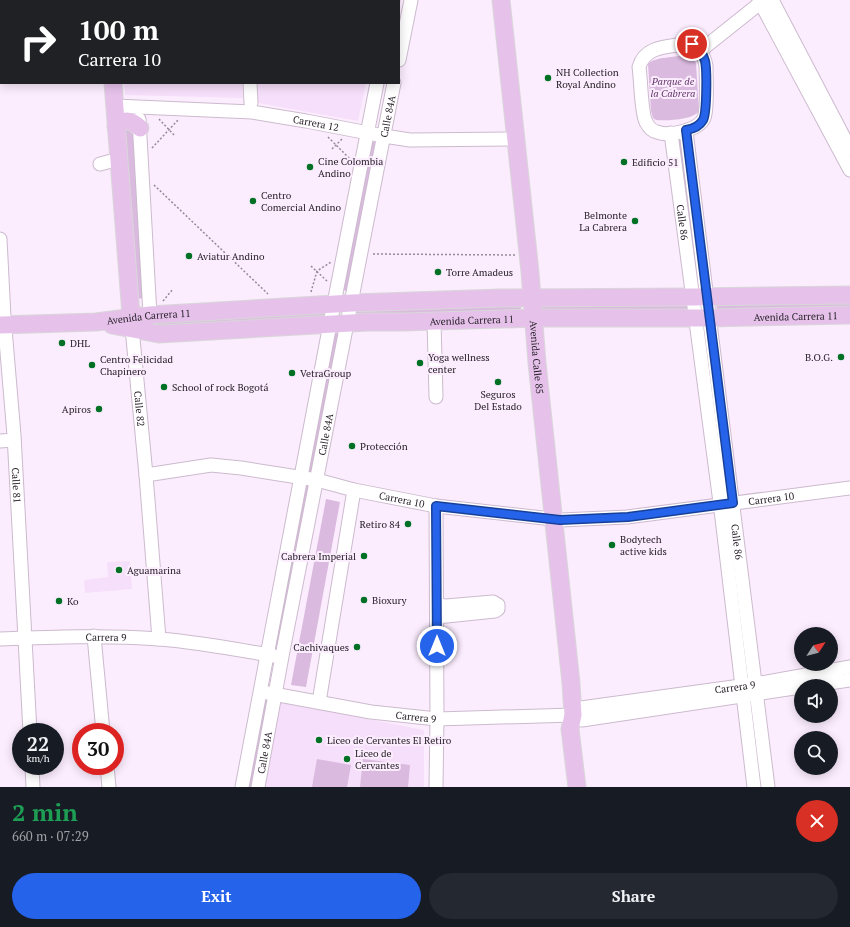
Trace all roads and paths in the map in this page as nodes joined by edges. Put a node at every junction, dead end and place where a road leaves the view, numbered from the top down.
1 (411, 0) edge
2 (501, 0) edge
3 (764, 1) edge
4 (700, 50) junction
5 (400, 55) edge
6 (113, 84) edge
7 (250, 84) edge
8 (377, 84) edge
9 (394, 84) edge
10 (252, 103) dead end
11 (115, 106) junction
12 (138, 106) junction
13 (154, 114) dead end
14 (178, 120) dead end
15 (116, 127) junction
16 (140, 128) junction
17 (169, 130) junction
18 (686, 130) junction
19 (368, 132) junction
20 (671, 133) junction
21 (174, 135) dead end
22 (384, 136) junction
23 (328, 138) dead end
24 (516, 139) junction
25 (336, 145) junction
26 (850, 149) edge
27 (332, 150) dead end
28 (148, 152) dead end
29 (119, 160) junction
30 (353, 162) dead end
31 (100, 164) dead end
32 (850, 170) edge
33 (150, 181) dead end
34 (0, 239) edge
35 (373, 254) dead end
36 (516, 255) dead end
37 (332, 261) dead end
38 (311, 266) dead end
39 (317, 271) junction
40 (328, 281) dead end
41 (173, 289) dead end
42 (310, 294) dead end
43 (850, 295) edge
44 (700, 297) junction
45 (532, 298) junction
46 (163, 301) dead end
47 (352, 303) junction
48 (334, 304) junction
49 (281, 307) junction
50 (150, 314) junction
51 (850, 315) edge
52 (533, 318) junction
53 (702, 318) junction
54 (430, 321) junction
55 (131, 323) junction
56 (348, 323) junction
57 (330, 324) junction
58 (2, 325) edge
59 (432, 395) dead end
60 (0, 436) edge
61 (14, 437) junction
62 (0, 441) edge
63 (146, 475) junction
64 (301, 477) junction
65 (317, 480) junction
66 (850, 488) edge
67 (354, 490) junction
68 (726, 504) junction
69 (436, 506) junction
70 (554, 520) junction
71 (94, 636) junction
72 (24, 638) junction
73 (0, 639) edge
74 (159, 639) junction
75 (266, 655) junction
76 (282, 658) junction
77 (850, 667) edge
78 (850, 680) edge
79 (838, 682) edge
80 (794, 688) edge
81 (749, 690) junction
82 (260, 691) junction
83 (275, 694) junction
84 (319, 702) junction
85 (574, 715) junction
86 (437, 719) junction
87 (29, 723) edge
88 (102, 723) edge
89 (32, 775) edge
90 (108, 775) edge
91 (33, 787) edge
92 (109, 787) edge
93 (242, 787) edge
94 (258, 787) edge
95 (436, 787) edge
96 (577, 787) edge
97 (588, 787) edge
98 (754, 787) edge
99 (768, 787) edge

1 - 5 street
2 - 24 main road, Avenida Calle 85
3 - 4 street
3 - 26 street
3 - 32 street
4 - 18 street
4 - 20 street
6 - 11 main road, Calle 82
7 - 10 street
8 - 19 street, Calle 84A
9 - 22 street, Calle 84A
11 - 12 street, Carrera 12
11 - 15 main road, Calle 82
12 - 16 street
12 - 19 street, Carrera 12
13 - 17 path
14 - 17 path
15 - 16 main road
15 - 29 main road, Calle 82
16 - 50 street
17 - 21 path
17 - 28 path
18 - 20 street
18 - 44 street, Calle 86
19 - 22 street, Carrera 12
19 - 48 street, Calle 84A
20 - 44 street, Calle 86
22 - 24 street, Carrera 12
22 - 47 street, Calle 84A
23 - 25 path
24 - 45 main road, Avenida Calle 85
25 - 27 path
25 - 30 path
29 - 31 street
29 - 55 main road, Calle 82
33 - 49 path
34 - 58 street, Calle 81
35 - 36 path
37 - 39 path
38 - 39 path
39 - 40 path
39 - 42 path
41 - 46 path
43 - 44 main road, Avenida Carrera 11
44 - 45 main road, Avenida Carrera 11
44 - 53 street, Calle 86
45 - 47 main road, Avenida Carrera 11
45 - 52 main road, Avenida Calle 85
47 - 48 main road, Avenida Carrera 11
47 - 56 street, Calle 84A
48 - 49 main road, Avenida Carrera 11
48 - 57 street, Calle 84A
49 - 50 main road, Avenida Carrera 11
50 - 55 main road, Avenida Carrera 11
51 - 53 main road, Avenida Carrera 11
52 - 53 main road, Avenida Carrera 11
52 - 54 main road, Avenida Carrera 11
52 - 70 main road, Avenida Calle 85
53 - 68 street, Calle 86
54 - 56 main road, Avenida Carrera 11
54 - 59 street
55 - 57 main road, Avenida Carrera 11
55 - 58 main road, Avenida Carrera 11
55 - 63 street, Calle 82
56 - 57 main road, Avenida Carrera 11
56 - 65 street, Calle 84A
57 - 64 street, Calle 84A
58 - 61 street, Calle 81
60 - 61 street
61 - 62 street
61 - 72 street, Calle 81
63 - 64 street, Carrera 10
63 - 74 street, Calle 82
64 - 65 street, Carrera 10
64 - 75 street, Calle 84A
65 - 67 street, Carrera 10
65 - 76 street, Calle 84A
66 - 68 street, Carrera 10
67 - 69 street, Carrera 10
67 - 84 street
68 - 70 street, Carrera 10
68 - 81 street, Calle 86
69 - 70 street, Carrera 10
69 - 86 street
70 - 85 main road, Avenida Calle 85
71 - 72 street, Carrera 9
71 - 74 street, Carrera 9
71 - 88 street
72 - 73 street, Carrera 9
72 - 87 street, Calle 81
74 - 75 street, Carrera 9
75 - 76 street, Carrera 9
75 - 82 street, Calle 84A
76 - 83 street, Calle 84A
77 - 81 street, Carrera 9
78 - 79 street
80 - 81 street, Carrera 9
81 - 85 street, Carrera 9
81 - 98 street, Calle 86
81 - 99 street, Calle 86
82 - 83 street, Carrera 9
82 - 93 street, Calle 84A
83 - 84 street, Carrera 9
83 - 94 street, Calle 84A
84 - 86 street, Carrera 9
85 - 86 street, Carrera 9
85 - 96 main road, Avenida Calle 85
85 - 97 main road, Avenida Calle 85
86 - 95 street
89 - 91 street
90 - 92 street

